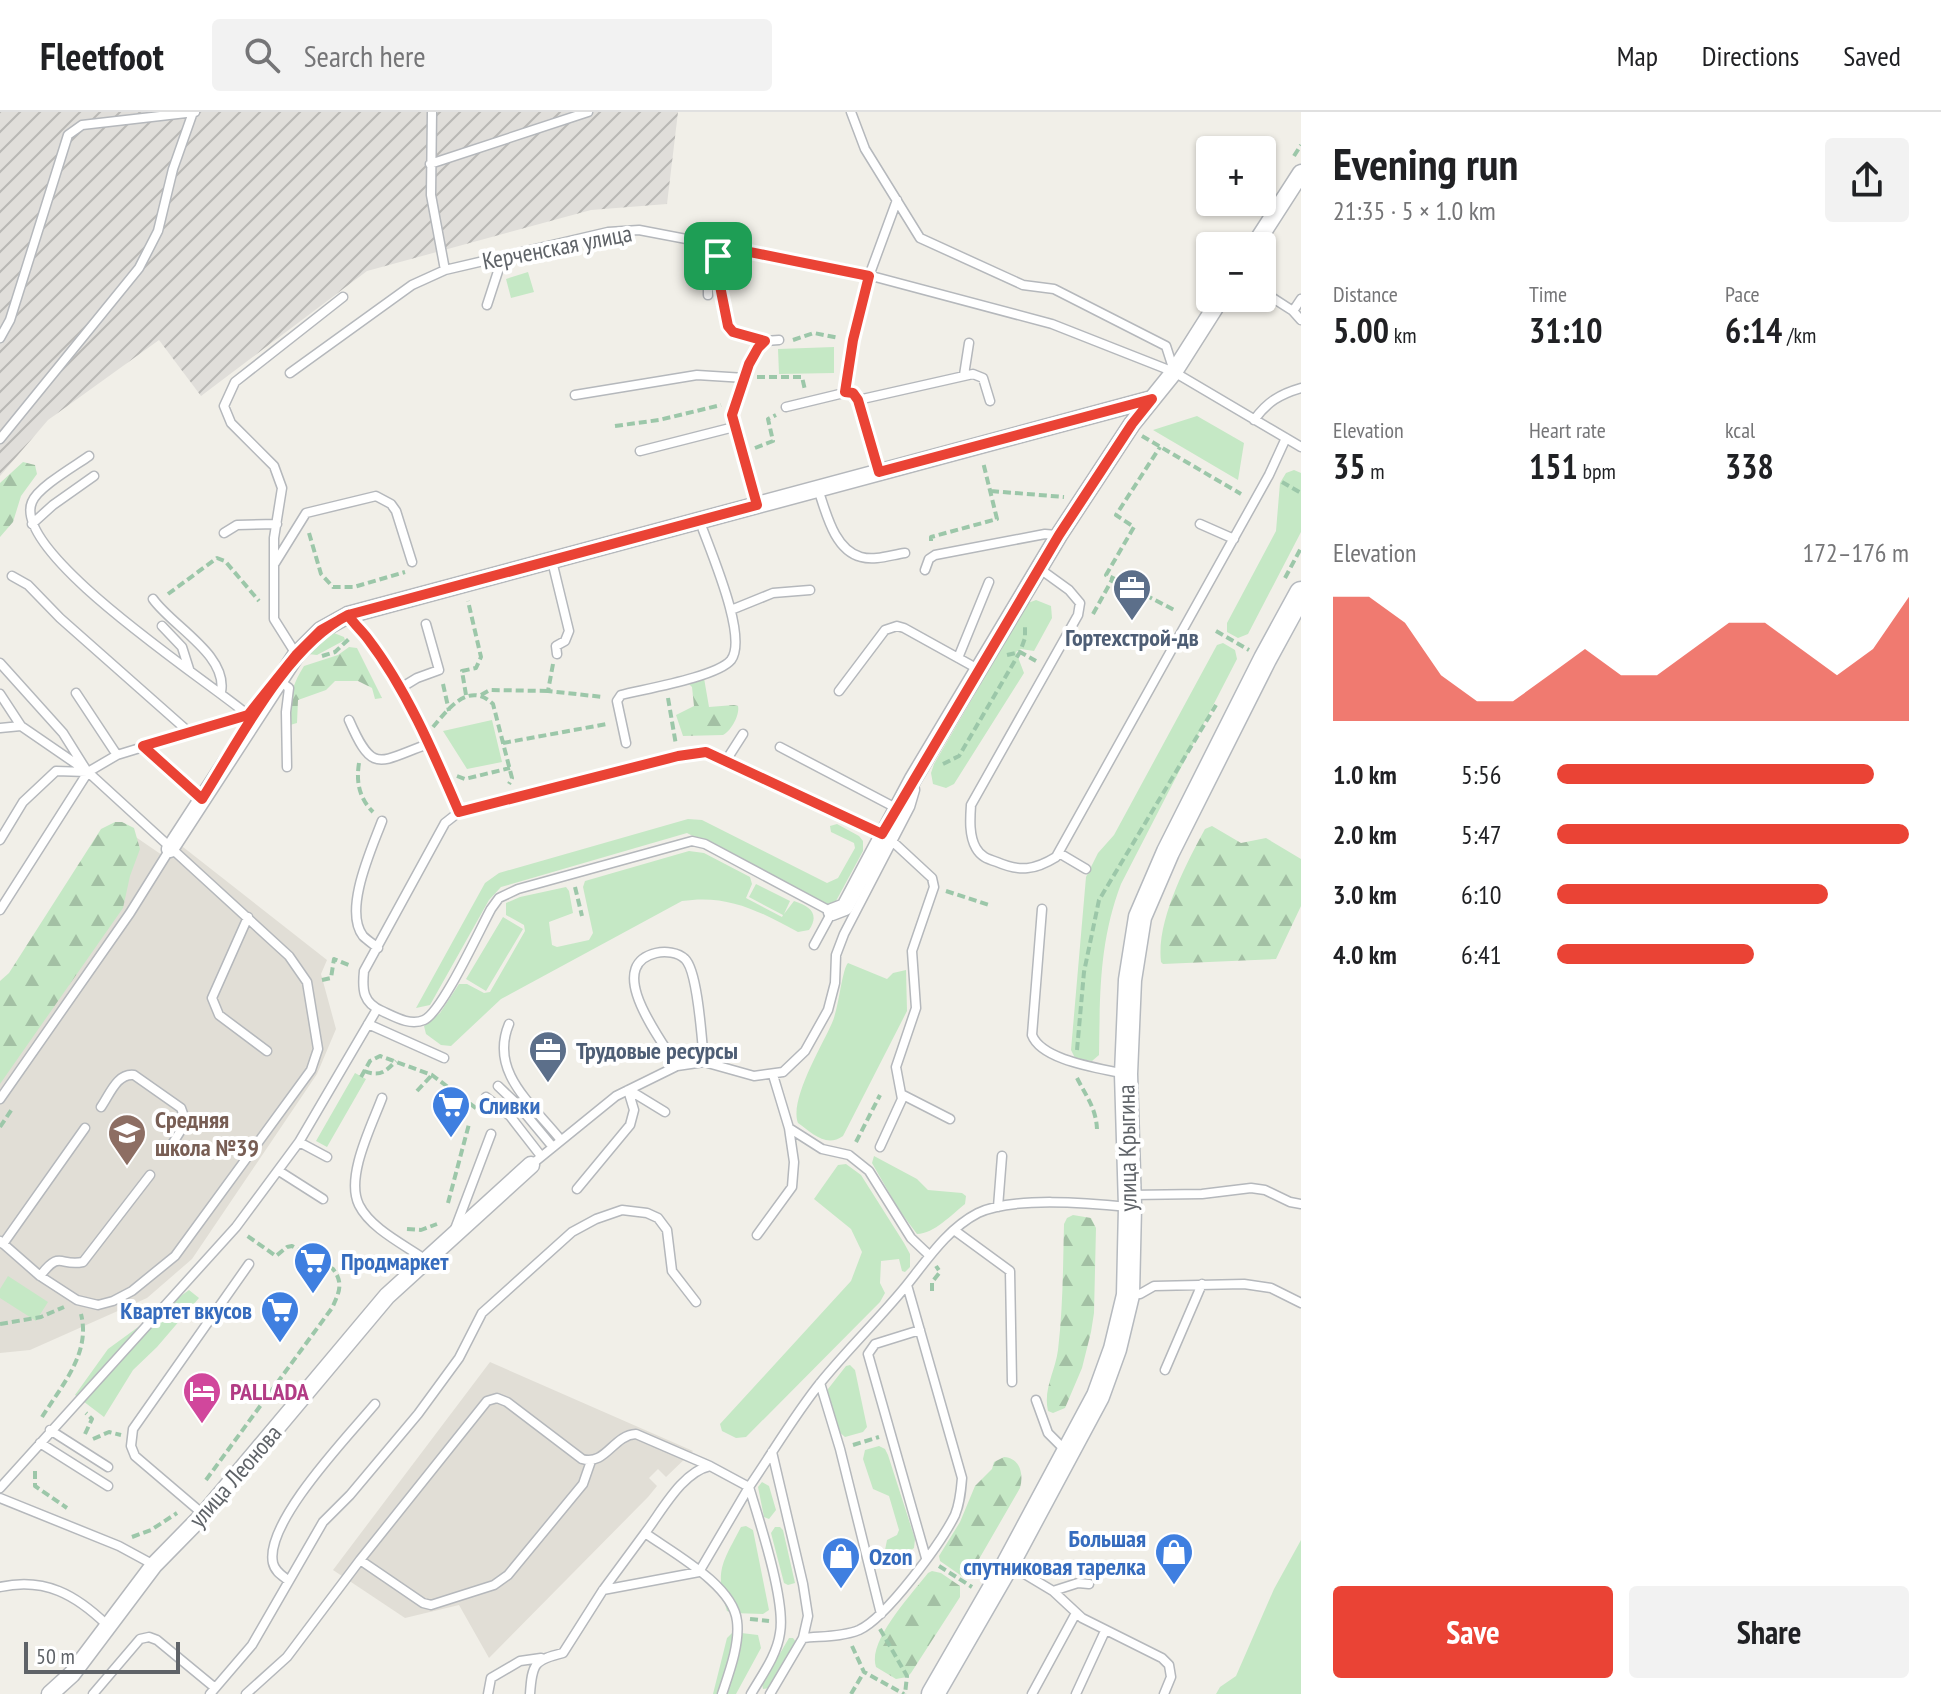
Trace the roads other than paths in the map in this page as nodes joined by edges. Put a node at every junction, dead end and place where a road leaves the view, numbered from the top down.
1 (432, 112) edge
2 (588, 112) edge
3 (851, 112) edge
4 (193, 113) edge
5 (430, 164) junction
6 (1301, 173) edge
7 (897, 200) junction
8 (1263, 232) edge
9 (720, 246) junction
10 (503, 256) junction
11 (445, 270) junction
12 (718, 276) junction
13 (869, 276) junction
14 (708, 295) dead end
15 (343, 297) dead end
16 (1301, 299) edge
17 (1276, 300) edge
18 (487, 305) dead end
19 (1293, 311) junction
20 (1212, 312) edge
21 (1301, 320) edge
22 (0, 338) edge
23 (779, 340) road end
24 (853, 340) road end
25 (765, 341) junction
26 (969, 343) dead end
27 (1174, 372) junction
28 (290, 373) dead end
29 (964, 375) junction
30 (745, 378) junction
31 (1301, 388) edge
32 (575, 395) dead end
33 (1152, 399) junction
34 (858, 400) junction
35 (990, 401) dead end
36 (786, 407) road end
37 (1254, 420) junction
38 (734, 427) junction
39 (1286, 438) junction
40 (0, 439) edge
41 (1301, 447) edge
42 (640, 451) dead end
43 (89, 456) dead end
44 (879, 472) junction
45 (94, 476) dead end
46 (818, 489) junction
47 (757, 505) junction
48 (699, 519) junction
49 (32, 524) junction
50 (277, 524) junction
51 (1200, 524) dead end
52 (224, 533) dead end
53 (1059, 535) junction
54 (1234, 539) junction
55 (905, 553) dead end
56 (552, 560) junction
57 (412, 562) road end
58 (274, 564) junction
59 (1039, 569) junction
60 (925, 570) dead end
61 (12, 576) dead end
62 (989, 582) dead end
63 (1291, 588) edge
64 (810, 590) dead end
65 (154, 601) road end
66 (731, 610) junction
67 (348, 615) junction
68 (426, 624) dead end
69 (162, 626) dead end
70 (296, 655) junction
71 (555, 657) road end
72 (958, 658) junction
73 (0, 663) edge
74 (978, 669) junction
75 (189, 670) junction
76 (279, 679) junction
77 (399, 689) junction
78 (839, 691) dead end
79 (221, 692) junction
80 (76, 693) dead end
81 (0, 694) edge
82 (248, 715) junction
83 (349, 720) dead end
84 (21, 726) junction
85 (0, 728) edge
86 (190, 733) junction
87 (743, 734) dead end
88 (430, 739) junction
89 (626, 743) dead end
90 (143, 746) junction
91 (780, 747) dead end
92 (117, 755) junction
93 (727, 759) junction
94 (287, 767) dead end
95 (88, 772) junction
96 (917, 772) junction
97 (202, 799) junction
98 (896, 808) junction
99 (459, 812) junction
100 (382, 821) dead end
101 (887, 837) junction
102 (0, 840) edge
103 (170, 849) junction
104 (1059, 853) junction
105 (1086, 869) dead end
106 (1042, 909) dead end
107 (0, 910) edge
108 (832, 912) junction
109 (248, 917) junction
110 (814, 945) dead end
111 (378, 948) junction
112 (377, 1009) junction
113 (368, 1024) junction
114 (509, 1024) dead end
115 (267, 1051) dead end
116 (444, 1058) dead end
117 (704, 1062) junction
118 (677, 1066) junction
119 (1126, 1074) junction
120 (773, 1075) junction
121 (498, 1086) dead end
122 (628, 1090) junction
123 (903, 1095) junction
124 (486, 1097) dead end
125 (382, 1098) dead end
126 (0, 1099) edge
127 (101, 1107) dead end
128 (665, 1112) dead end
129 (950, 1119) dead end
130 (85, 1128) dead end
131 (789, 1128) junction
132 (491, 1134) dead end
133 (560, 1139) junction
134 (299, 1142) junction
135 (552, 1146) junction
136 (880, 1147) dead end
137 (166, 1154) dead end
138 (1002, 1156) dead end
139 (327, 1157) dead end
140 (536, 1160) junction
141 (279, 1171) junction
142 (150, 1175) dead end
143 (577, 1189) dead end
144 (323, 1199) dead end
145 (1130, 1201) junction
146 (1301, 1204) edge
147 (998, 1207) junction
148 (954, 1230) junction
149 (454, 1234) junction
150 (757, 1235) dead end
151 (2, 1242) edge
152 (929, 1255) junction
153 (426, 1260) junction
154 (249, 1264) dead end
155 (40, 1276) junction
156 (1202, 1284) junction
157 (907, 1285) junction
158 (1128, 1295) junction
159 (696, 1302) dead end
160 (1301, 1303) edge
161 (920, 1330) junction
162 (1165, 1370) dead end
163 (1012, 1382) dead end
164 (820, 1383) junction
165 (1036, 1400) dead end
166 (375, 1404) dead end
167 (50, 1430) junction
168 (40, 1443) junction
169 (772, 1452) junction
170 (1068, 1453) junction
171 (591, 1461) junction
172 (710, 1466) junction
173 (108, 1467) dead end
174 (108, 1486) dead end
175 (749, 1487) junction
176 (0, 1488) edge
177 (0, 1498) edge
178 (204, 1514) junction
179 (645, 1533) junction
180 (360, 1560) junction
181 (930, 1560) junction
182 (1008, 1564) junction
183 (154, 1565) junction
184 (699, 1572) junction
185 (289, 1581) junction
186 (1089, 1584) dead end
187 (0, 1587) edge
188 (603, 1590) junction
189 (1053, 1591) junction
190 (1076, 1613) junction
191 (877, 1617) junction
192 (107, 1625) junction
193 (1105, 1631) junction
194 (803, 1638) junction
195 (541, 1658) junction
196 (212, 1690) edge
197 (50, 1694) edge
198 (93, 1694) edge
199 (246, 1694) edge
200 (488, 1694) edge
201 (530, 1694) edge
202 (722, 1694) edge
203 (751, 1694) edge
204 (770, 1694) edge
205 (933, 1694) edge
206 (1032, 1694) edge
207 (1076, 1694) edge
208 (1164, 1694) edge

1 - 5 lane
2 - 5 lane
3 - 7 lane
4 - 22 lane
4 - 40 lane
5 - 11 lane
6 - 8 street
7 - 13 lane
7 - 27 lane
9 - 10 lane, Керченская улица
9 - 12 lane
9 - 13 lane, Керченская улица
10 - 11 lane, Керченская улица
10 - 18 lane
11 - 28 lane, Керченская улица
12 - 14 lane
12 - 25 lane
13 - 24 lane
13 - 27 lane, Керченская улица
15 - 50 lane
16 - 19 lane
17 - 19 lane
19 - 21 lane
20 - 27 street
23 - 25 lane
25 - 30 lane
26 - 29 lane
27 - 33 street
27 - 37 lane, Керченская улица
29 - 34 lane
29 - 35 lane
30 - 32 lane
30 - 38 lane
31 - 37 lane
33 - 44 street
33 - 53 street
34 - 36 lane
34 - 44 lane
37 - 39 lane, Керченская улица
38 - 42 lane
38 - 47 lane
39 - 41 lane, Керченская улица
39 - 54 lane
43 - 49 lane
44 - 46 street
45 - 49 lane
46 - 47 street
46 - 55 lane
47 - 48 street
48 - 56 street
48 - 66 lane
49 - 75 lane
50 - 52 lane
50 - 58 lane
51 - 54 lane
53 - 59 street
53 - 60 lane
54 - 104 lane
56 - 67 street
56 - 71 lane
57 - 58 lane
58 - 70 lane
59 - 74 street
59 - 104 lane
61 - 86 lane
62 - 72 lane
63 - 119 main road, улица Крыгина
64 - 66 lane
65 - 79 lane
66 - 89 lane
67 - 70 street
67 - 77 lane
68 - 77 lane
69 - 75 lane
70 - 76 street
72 - 74 lane
72 - 78 lane
73 - 95 lane
74 - 96 street
75 - 79 lane
76 - 82 lane
76 - 94 lane
76 - 97 street
77 - 88 lane
79 - 82 lane
80 - 92 lane
81 - 84 lane
82 - 86 lane
83 - 88 lane
84 - 85 lane
84 - 95 lane
86 - 90 lane
87 - 93 lane
88 - 99 lane
90 - 92 lane
90 - 97 lane
91 - 98 lane
92 - 95 lane
93 - 99 lane
93 - 101 lane
95 - 102 lane
95 - 103 lane
95 - 107 lane
96 - 98 street
96 - 101 lane
97 - 103 street
98 - 101 street
99 - 111 lane
100 - 111 lane
101 - 108 street
101 - 120 lane
101 - 123 lane
103 - 109 lane
103 - 126 lane
104 - 105 lane
106 - 119 lane
108 - 110 lane
108 - 112 lane
109 - 115 lane
109 - 155 lane
111 - 112 lane
112 - 113 lane
113 - 116 lane
113 - 134 lane
114 - 133 lane
117 - 118 lane
117 - 118 lane
117 - 120 lane
118 - 122 lane
119 - 145 main road, улица Крыгина
120 - 131 lane
121 - 135 lane
122 - 128 lane
122 - 133 lane
122 - 143 lane
123 - 129 lane
123 - 136 lane
124 - 140 lane
125 - 153 lane
127 - 137 lane
130 - 151 lane
131 - 150 lane
131 - 152 lane
132 - 149 lane
133 - 135 lane
134 - 139 lane
134 - 141 lane
135 - 140 lane
138 - 147 lane
140 - 149 street, улица Леонова
141 - 144 lane
141 - 167 lane
142 - 155 lane
145 - 146 lane
145 - 147 lane
145 - 158 main road, улица Крыгина
147 - 148 lane
148 - 152 lane
148 - 163 lane
149 - 153 street, улица Леонова
151 - 155 lane
152 - 157 lane
153 - 178 street, улица Леонова
154 - 178 lane
156 - 158 lane
156 - 160 lane
156 - 162 lane
157 - 161 lane
157 - 164 lane
158 - 170 main road, улица Крыгина
159 - 185 lane
161 - 181 lane
161 - 181 lane
164 - 169 lane
164 - 191 lane
165 - 170 lane
166 - 185 lane
167 - 168 lane
167 - 173 lane
168 - 174 lane
168 - 176 lane
169 - 175 lane
169 - 194 lane
170 - 182 main road, улица Крыгина
171 - 172 lane
171 - 180 lane
171 - 180 lane
172 - 175 lane
172 - 179 lane
175 - 184 lane
175 - 203 lane
177 - 183 lane
178 - 183 street, улица Леонова
179 - 184 lane
179 - 188 lane
180 - 199 lane
181 - 191 lane
182 - 189 lane
182 - 205 main road, улица Крыгина
183 - 192 street, улица Леонова
184 - 188 lane
184 - 202 lane
185 - 196 lane
186 - 189 lane
187 - 192 lane
188 - 195 lane
189 - 190 lane
190 - 193 lane
190 - 206 lane
191 - 194 lane
192 - 197 street, улица Леонова
193 - 207 lane
193 - 208 lane
194 - 204 lane
195 - 200 lane
195 - 201 lane
196 - 198 lane

